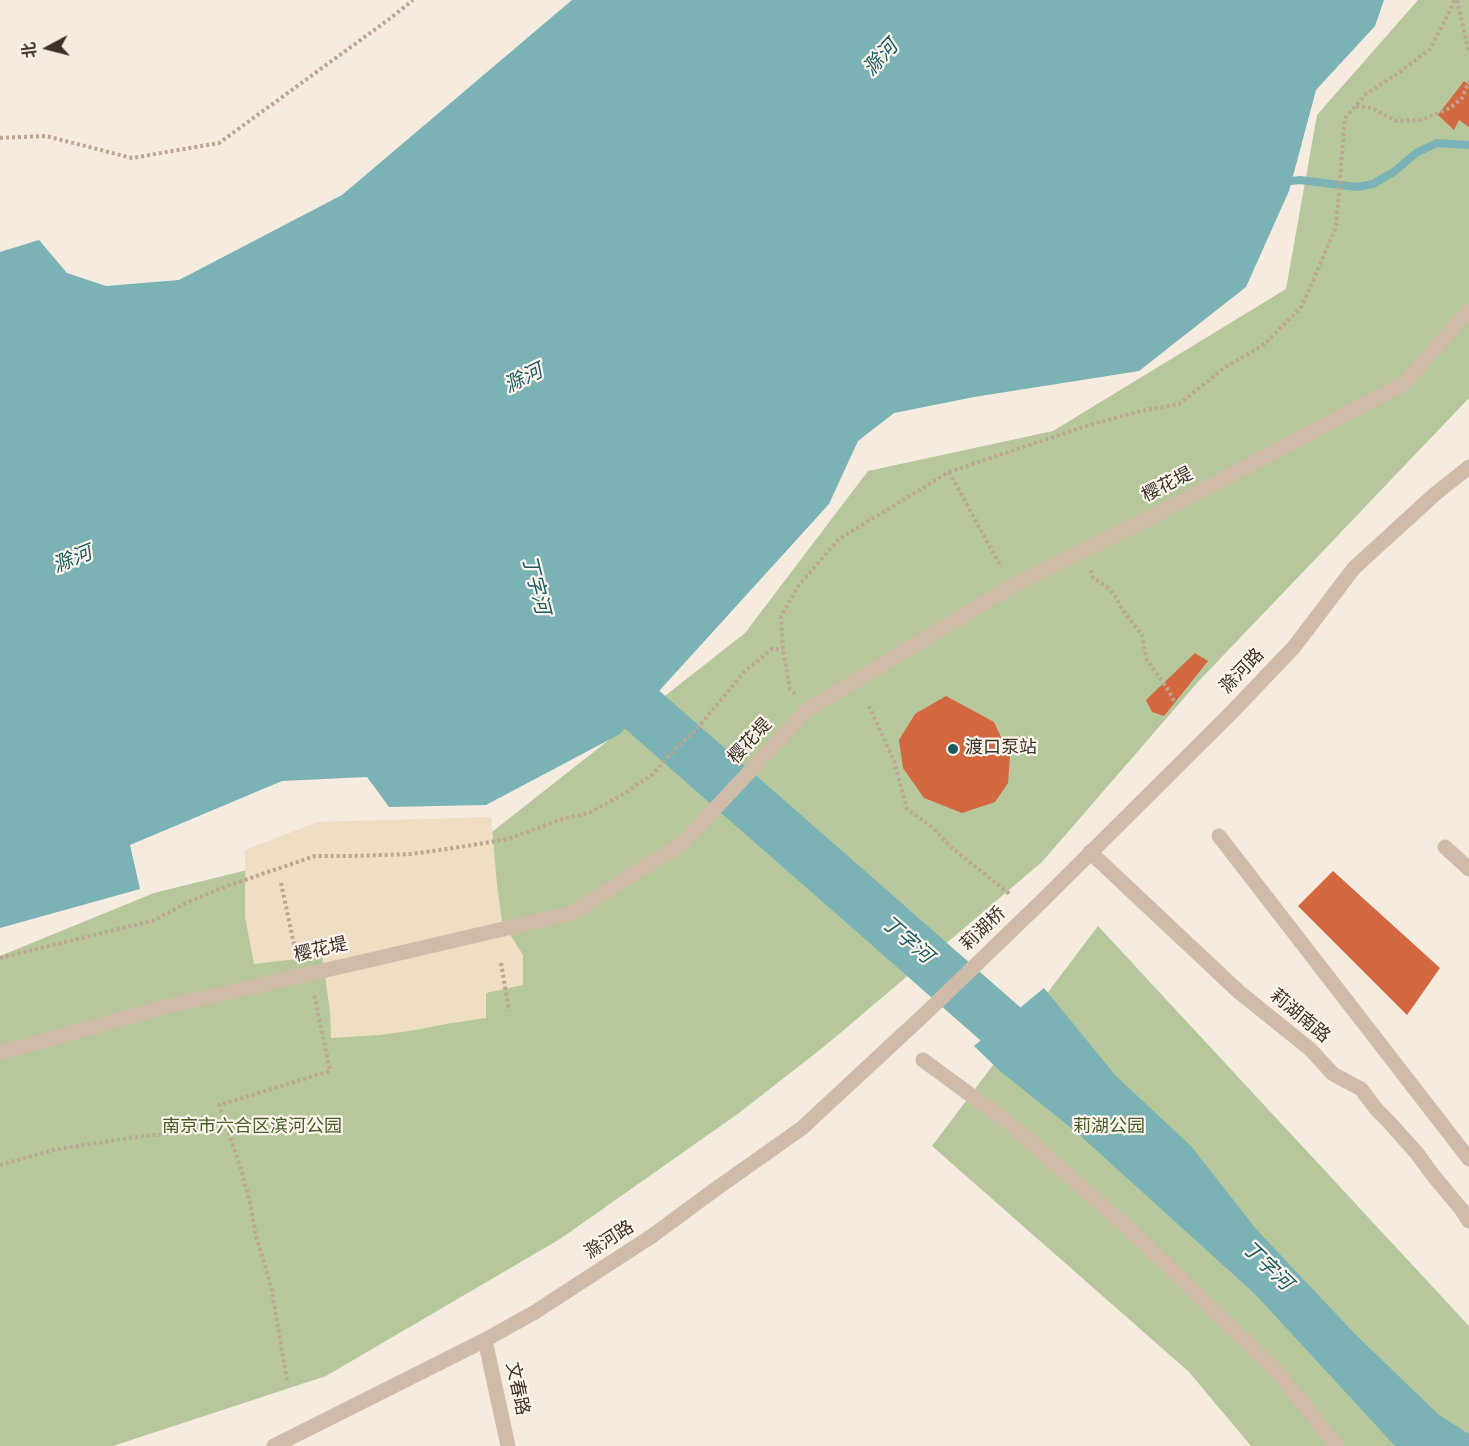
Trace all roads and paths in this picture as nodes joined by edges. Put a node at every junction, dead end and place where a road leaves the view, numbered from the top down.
1 (413, 0) edge
2 (1455, 0) edge
3 (1469, 53) edge
4 (1469, 81) edge
5 (1355, 106) junction
6 (0, 138) edge
7 (1469, 311) edge
8 (1469, 467) edge
9 (949, 472) junction
10 (1100, 541) junction
11 (1012, 586) junction
12 (783, 650) junction
13 (1175, 703) dead end
14 (869, 706) dead end
15 (807, 710) junction
16 (1219, 836) dead end
17 (1445, 847) dead end
18 (1090, 852) junction
19 (1469, 868) edge
20 (280, 883) dead end
21 (1011, 895) dead end
22 (1042, 901) joint
23 (295, 949) dead end
24 (0, 958) edge
25 (501, 963) dead end
26 (312, 987) dead end
27 (509, 1011) dead end
28 (928, 1011) joint
29 (0, 1053) edge
30 (923, 1060) dead end
31 (215, 1120) dead end
32 (1469, 1159) edge
33 (0, 1165) edge
34 (1469, 1221) edge
35 (485, 1340) junction
36 (287, 1380) dead end
37 (274, 1446) edge
38 (508, 1446) edge
39 (1337, 1446) edge

1 - 6 path
2 - 3 path
2 - 5 path
4 - 5 path
5 - 9 path
7 - 10 street, 樱花堤
8 - 18 street, 滁河路
9 - 11 path
9 - 12 path
10 - 11 street, 樱花堤
10 - 13 path
11 - 15 street, 樱花堤
12 - 15 path
12 - 24 path
14 - 21 path
15 - 29 street, 樱花堤
16 - 32 street
17 - 19 street
18 - 22 street, 滁河路
18 - 34 street, 莉湖南路
20 - 23 path
22 - 28 street, 莉湖桥
25 - 27 path
26 - 36 path
28 - 35 street, 滁河路
30 - 39 street
31 - 33 path
35 - 37 street, 滁河路
35 - 38 street, 文春路

